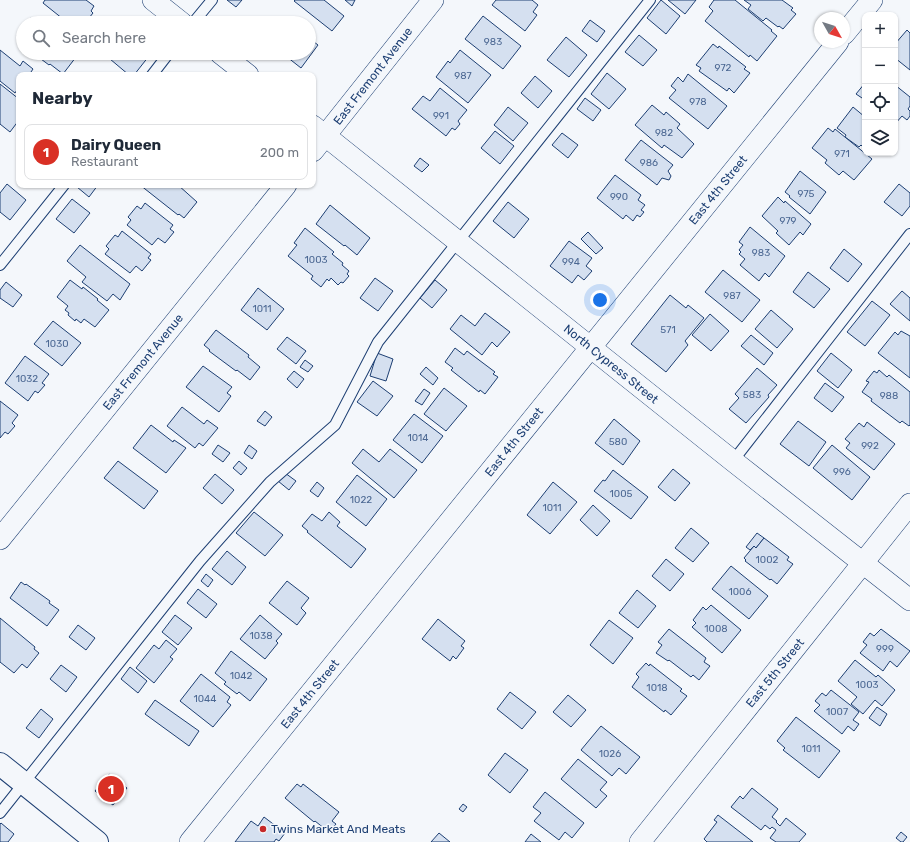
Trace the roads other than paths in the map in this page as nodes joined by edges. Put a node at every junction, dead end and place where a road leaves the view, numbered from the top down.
1 (153, 0) edge
2 (212, 0) edge
3 (433, 0) edge
4 (650, 0) edge
5 (872, 0) edge
6 (173, 16) edge
7 (199, 16) edge
8 (850, 27) edge
9 (833, 48) edge
10 (164, 60) edge
11 (229, 60) edge
12 (154, 72) edge
13 (244, 72) edge
14 (317, 138) edge
15 (62, 188) edge
16 (284, 188) edge
17 (910, 234) edge
18 (458, 241) junction
19 (0, 266) edge
20 (591, 348) junction
21 (733, 461) junction
22 (910, 504) edge
23 (0, 539) edge
24 (863, 563) junction
25 (910, 600) edge
26 (0, 764) edge
27 (24, 784) junction
28 (0, 814) edge
29 (193, 841) edge
30 (97, 842) edge
31 (640, 842) edge

1 - 6 street
2 - 7 lane
3 - 14 street, East Fremont Avenue
4 - 18 lane
5 - 8 street
9 - 20 street, East 4th Street
10 - 12 lane
11 - 13 street
14 - 18 street, North Cypress Street
15 - 19 lane
16 - 23 street, East Fremont Avenue
17 - 21 lane
18 - 20 street, North Cypress Street
18 - 27 lane
20 - 21 street, North Cypress Street
20 - 29 street, East 4th Street
21 - 24 street, North Cypress Street
22 - 24 street, East 5th Street
24 - 25 street, North Cypress Street
24 - 31 street, East 5th Street
26 - 27 street
27 - 28 lane
27 - 30 street

